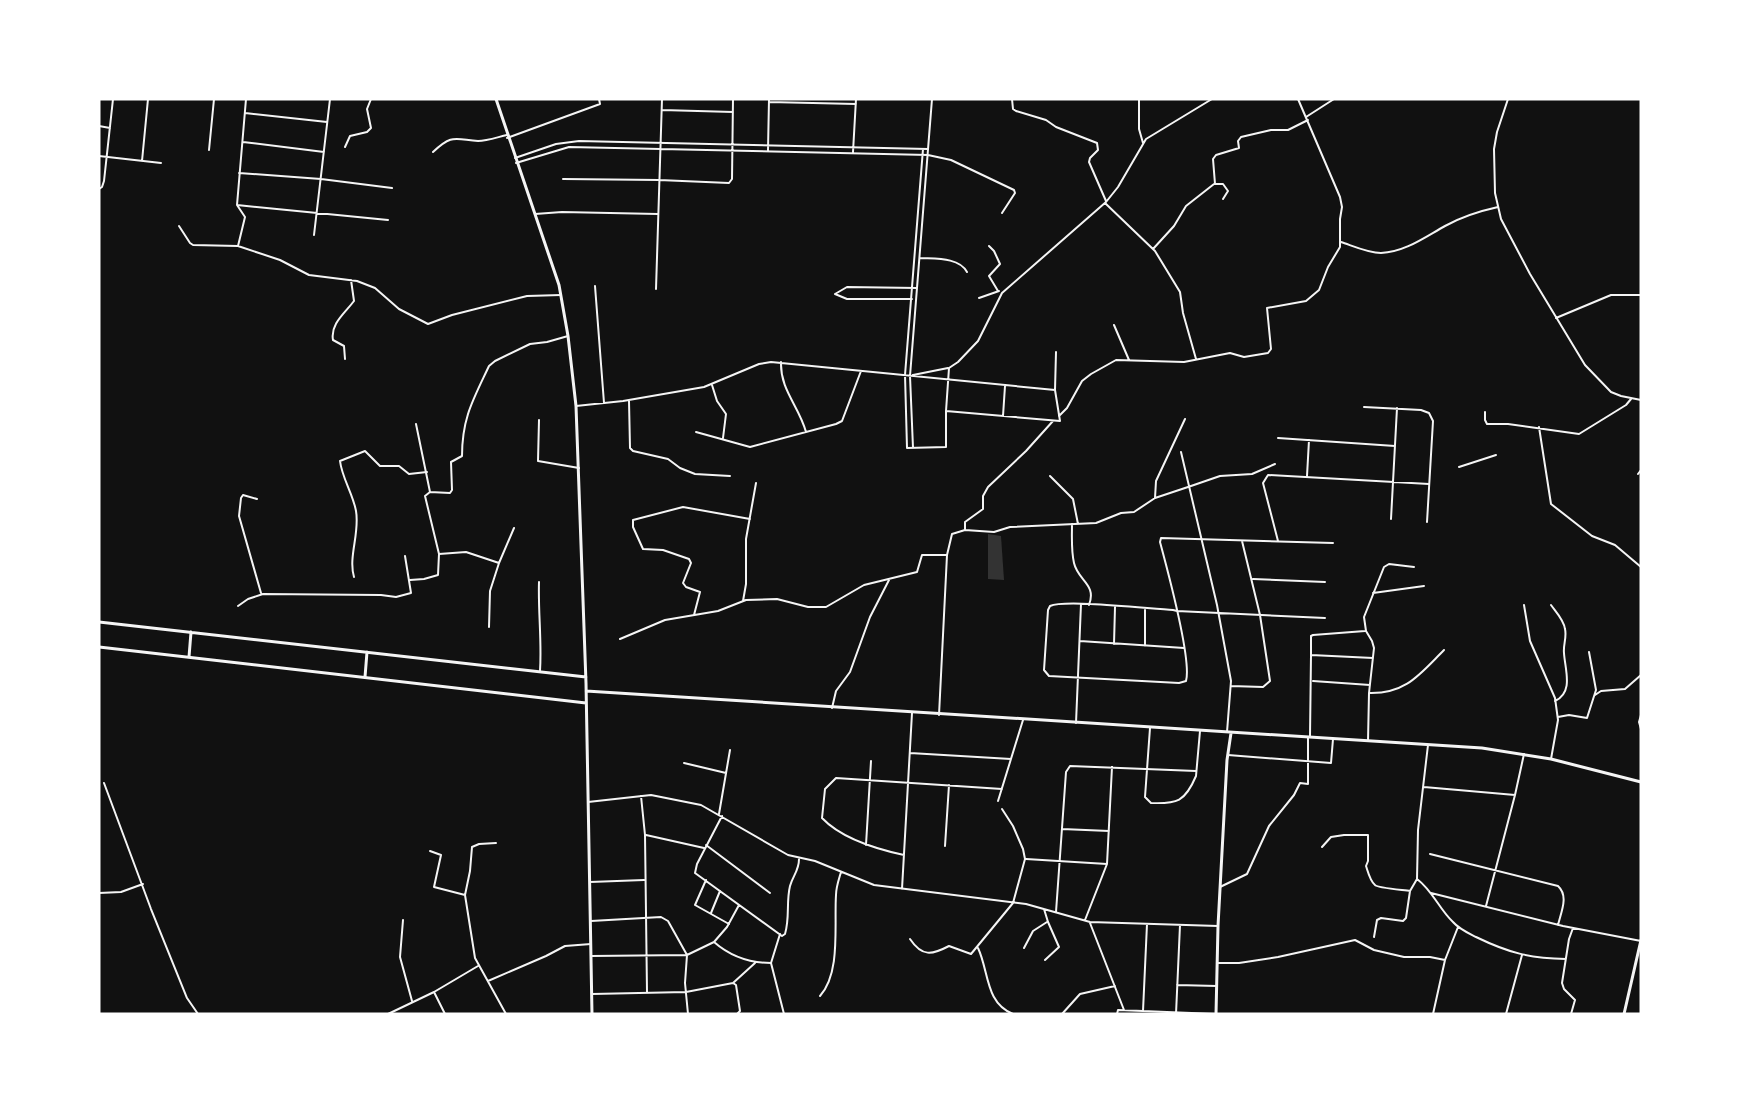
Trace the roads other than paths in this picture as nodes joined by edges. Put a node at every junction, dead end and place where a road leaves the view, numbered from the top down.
1 (113, 99) edge
2 (148, 99) edge
3 (214, 99) edge
4 (246, 99) edge
5 (330, 99) edge
6 (371, 99) edge
7 (496, 99) edge
8 (599, 99) edge
9 (662, 99) edge
10 (733, 99) edge
11 (856, 99) edge
12 (932, 99) edge
13 (1012, 99) edge
14 (1138, 99) edge
15 (1212, 99) edge
16 (1299, 99) edge
17 (1334, 99) edge
18 (1509, 99) edge
19 (769, 100) edge
20 (856, 104) junction
21 (662, 110) junction
22 (733, 112) junction
23 (245, 113) junction
24 (1307, 118) junction
25 (327, 122) junction
26 (99, 126) edge
27 (110, 128) junction
28 (507, 137) junction
29 (242, 142) junction
30 (628, 142) junction
31 (661, 142) junction
32 (1143, 143) junction
33 (732, 144) junction
34 (768, 145) junction
35 (345, 147) dead end
36 (628, 147) junction
37 (854, 147) junction
38 (660, 148) junction
39 (888, 148) junction
40 (923, 149) junction
41 (928, 149) junction
42 (209, 150) dead end
43 (733, 150) junction
44 (768, 150) junction
45 (324, 152) junction
46 (433, 152) dead end
47 (853, 152) junction
48 (888, 153) junction
49 (923, 154) junction
50 (928, 154) junction
51 (99, 156) edge
52 (107, 157) junction
53 (515, 158) junction
54 (142, 161) junction
55 (161, 163) dead end
56 (516, 163) junction
57 (239, 173) junction
58 (321, 179) junction
59 (563, 179) dead end
60 (659, 180) junction
61 (1215, 184) junction
62 (392, 188) dead end
63 (99, 189) edge
64 (1223, 200) dead end
65 (1106, 203) junction
66 (237, 205) junction
67 (1498, 207) junction
68 (317, 213) junction
69 (1002, 213) dead end
70 (534, 214) junction
71 (658, 214) junction
72 (388, 220) dead end
73 (179, 226) dead end
74 (314, 235) dead end
75 (1341, 242) junction
76 (238, 246) junction
77 (989, 246) dead end
78 (1153, 249) junction
79 (919, 258) junction
80 (967, 272) dead end
81 (351, 280) junction
82 (595, 286) dead end
83 (912, 287) junction
84 (917, 288) junction
85 (656, 289) dead end
86 (998, 291) junction
87 (1002, 293) junction
88 (561, 295) junction
89 (1641, 295) edge
90 (979, 298) dead end
91 (911, 299) junction
92 (916, 300) junction
93 (1556, 318) junction
94 (1114, 325) dead end
95 (568, 336) junction
96 (1056, 352) dead end
97 (345, 359) dead end
98 (1196, 359) junction
99 (1130, 360) junction
100 (781, 362) junction
101 (949, 368) junction
102 (861, 371) junction
103 (905, 375) junction
104 (910, 376) junction
105 (948, 380) junction
106 (712, 384) junction
107 (1005, 385) junction
108 (1055, 390) junction
109 (1631, 399) junction
110 (629, 400) junction
111 (1641, 400) edge
112 (604, 403) junction
113 (576, 406) junction
114 (1364, 407) dead end
115 (1397, 408) junction
116 (946, 411) junction
117 (1485, 412) dead end
118 (1003, 416) junction
119 (1059, 416) junction
120 (1185, 419) dead end
121 (539, 420) dead end
122 (1053, 421) junction
123 (416, 424) dead end
124 (1539, 427) junction
125 (696, 432) dead end
126 (806, 432) junction
127 (723, 438) junction
128 (1278, 438) dead end
129 (1309, 440) junction
130 (1395, 446) junction
131 (913, 448) junction
132 (1181, 452) dead end
133 (1496, 455) dead end
134 (1275, 464) dead end
135 (1459, 467) dead end
136 (579, 468) junction
137 (1641, 470) edge
138 (427, 472) junction
139 (1638, 474) dead end
140 (730, 476) dead end
141 (1050, 476) dead end
142 (1307, 477) junction
143 (1394, 482) junction
144 (756, 483) dead end
145 (1429, 484) junction
146 (1189, 486) junction
147 (430, 492) junction
148 (1155, 498) junction
149 (257, 499) dead end
150 (750, 519) junction
151 (1391, 519) dead end
152 (1427, 522) dead end
153 (1072, 524) junction
154 (1078, 524) junction
155 (514, 528) dead end
156 (965, 530) junction
157 (1201, 539) junction
158 (1242, 540) junction
159 (1278, 542) junction
160 (1333, 543) dead end
161 (438, 554) junction
162 (947, 555) junction
163 (405, 556) dead end
164 (499, 563) junction
165 (1414, 567) dead end
166 (1641, 567) edge
167 (354, 578) dead end
168 (889, 579) junction
169 (1252, 579) junction
170 (410, 580) junction
171 (539, 582) dead end
172 (1325, 582) dead end
173 (1424, 586) dead end
174 (1373, 593) junction
175 (262, 594) junction
176 (743, 601) junction
177 (1081, 604) junction
178 (1551, 604) dead end
179 (1089, 605) junction
180 (1524, 605) dead end
181 (237, 606) dead end
182 (1115, 607) junction
183 (1145, 609) junction
184 (1177, 610) junction
185 (1218, 613) junction
186 (694, 615) junction
187 (1260, 615) junction
188 (1325, 618) dead end
189 (99, 622) edge
190 (489, 627) dead end
191 (1366, 631) junction
192 (191, 632) junction
193 (620, 639) dead end
194 (1080, 641) junction
195 (1114, 644) junction
196 (1145, 646) junction
197 (99, 647) edge
198 (1184, 648) junction
199 (1444, 650) dead end
200 (367, 652) junction
201 (1589, 652) dead end
202 (1311, 655) junction
203 (189, 657) junction
204 (1373, 658) junction
205 (540, 671) junction
206 (1641, 675) edge
207 (365, 677) junction
208 (586, 677) junction
209 (1078, 679) junction
210 (1311, 681) junction
211 (1370, 685) junction
212 (1231, 686) junction
213 (586, 691) junction
214 (1369, 693) junction
215 (1595, 695) junction
216 (1555, 701) junction
217 (586, 703) junction
218 (832, 708) junction
219 (912, 713) junction
220 (939, 715) junction
221 (1641, 715) edge
222 (1558, 717) junction
223 (1023, 720) junction
224 (1076, 723) junction
225 (1150, 728) junction
226 (1641, 729) edge
227 (1200, 731) junction
228 (1229, 733) junction
229 (1309, 737) junction
230 (1333, 739) junction
231 (1368, 741) junction
232 (1428, 745) junction
233 (730, 750) dead end
234 (910, 753) junction
235 (1524, 754) junction
236 (1228, 755) junction
237 (1011, 759) junction
238 (1551, 759) junction
239 (871, 760) dead end
240 (1308, 761) junction
241 (684, 763) dead end
242 (1113, 767) junction
243 (1148, 769) junction
244 (1196, 771) junction
245 (726, 773) junction
246 (870, 780) junction
247 (908, 782) junction
248 (1641, 782) edge
249 (104, 783) dead end
250 (949, 785) junction
251 (1424, 787) junction
252 (1002, 789) junction
253 (1515, 795) junction
254 (641, 796) junction
255 (998, 801) dead end
256 (588, 802) junction
257 (1002, 809) dead end
258 (721, 815) junction
259 (1062, 829) junction
260 (1109, 831) junction
261 (645, 835) junction
262 (496, 843) dead end
263 (866, 846) junction
264 (945, 846) dead end
265 (705, 847) junction
266 (1322, 847) dead end
267 (429, 851) dead end
268 (1430, 854) dead end
269 (904, 855) junction
270 (799, 858) junction
271 (1025, 859) junction
272 (1060, 861) junction
273 (1107, 864) junction
274 (1497, 870) junction
275 (841, 872) junction
276 (645, 879) junction
277 (1417, 879) junction
278 (706, 880) junction
279 (590, 882) junction
280 (143, 884) junction
281 (1220, 887) junction
282 (902, 889) junction
283 (720, 891) junction
284 (1410, 891) junction
285 (99, 893) edge
286 (770, 893) dead end
287 (1431, 893) junction
288 (465, 895) junction
289 (1013, 903) junction
290 (739, 905) junction
291 (1486, 907) junction
292 (1044, 909) junction
293 (1056, 912) junction
294 (710, 914) junction
295 (403, 920) dead end
296 (646, 920) junction
297 (1085, 920) junction
298 (591, 921) junction
299 (1048, 922) junction
300 (1090, 922) junction
301 (729, 924) junction
302 (1147, 924) junction
303 (1180, 925) junction
304 (1557, 925) junction
305 (1218, 926) junction
306 (1458, 927) junction
307 (1573, 928) junction
308 (780, 934) junction
309 (1374, 937) dead end
310 (910, 939) dead end
311 (1641, 940) edge
312 (714, 942) junction
313 (591, 944) junction
314 (978, 948) junction
315 (1024, 948) dead end
316 (1522, 954) junction
317 (646, 955) junction
318 (687, 955) junction
319 (591, 956) junction
320 (1566, 959) junction
321 (1045, 960) dead end
322 (1445, 960) junction
323 (756, 963) junction
324 (771, 963) junction
325 (1217, 963) junction
326 (478, 966) junction
327 (487, 981) junction
328 (733, 983) junction
329 (1178, 985) junction
330 (1115, 986) junction
331 (1216, 986) junction
332 (434, 992) junction
333 (647, 992) junction
334 (686, 992) junction
335 (592, 993) junction
336 (820, 996) dead end
337 (412, 1001) junction
338 (1124, 1010) junction
339 (1143, 1011) junction
340 (1176, 1013) edge
341 (198, 1014) edge
342 (388, 1014) edge
343 (444, 1014) edge
344 (506, 1014) edge
345 (592, 1014) edge
346 (688, 1014) edge
347 (737, 1014) edge
348 (784, 1014) edge
349 (1013, 1014) edge
350 (1062, 1014) edge
351 (1117, 1014) edge
352 (1216, 1014) edge
353 (1433, 1014) edge
354 (1506, 1014) edge
355 (1571, 1014) edge
356 (1624, 1014) edge

1 - 27 street
2 - 54 street
3 - 42 street
4 - 23 street
5 - 25 street
6 - 35 street
7 - 28 street
8 - 28 street
9 - 21 street
10 - 22 street
11 - 20 street
12 - 41 street
13 - 65 street
14 - 32 street
15 - 32 street
16 - 24 street
17 - 24 street
18 - 67 street
19 - 20 street
19 - 34 street
20 - 37 street
21 - 22 street
21 - 31 street
22 - 33 street
23 - 25 street
23 - 29 street
24 - 61 street
24 - 75 street
25 - 45 street
26 - 27 street
27 - 52 street
28 - 46 street
28 - 53 street
29 - 45 street
29 - 57 street
30 - 31 street
30 - 36 street
30 - 53 street
31 - 33 street
31 - 38 street
32 - 65 street
33 - 34 street
33 - 43 street
34 - 37 street
34 - 44 street
36 - 38 street
36 - 56 street
37 - 39 street
37 - 47 street
38 - 43 street
38 - 60 street
39 - 40 street
39 - 48 street
40 - 41 street
40 - 49 street
41 - 50 street
43 - 44 street
43 - 60 street
44 - 47 street
45 - 58 street
47 - 48 street
48 - 49 street
49 - 50 street
49 - 83 street
50 - 69 street
50 - 79 street
51 - 52 street
52 - 54 street
52 - 63 street
53 - 56 street
54 - 55 street
56 - 70 street
57 - 58 street
57 - 66 street
58 - 62 street
58 - 68 street
59 - 60 street
60 - 71 street
61 - 64 street
61 - 78 street
65 - 78 street
65 - 87 street
66 - 68 street
66 - 76 street
67 - 75 street
67 - 93 street
68 - 72 street
68 - 74 street
70 - 71 street
70 - 88 street
71 - 85 street
73 - 76 street
75 - 98 street
76 - 81 street
77 - 86 street
78 - 98 street
79 - 80 street
79 - 84 street
81 - 88 street
81 - 97 street
82 - 112 street
83 - 84 street
83 - 91 street
83 - 91 street
84 - 92 street
86 - 87 street
86 - 90 street
87 - 101 street
88 - 95 street
89 - 93 street
91 - 92 street
91 - 103 street
92 - 104 street
93 - 109 street
94 - 99 street
95 - 113 street
95 - 147 street
96 - 108 street
98 - 99 street
99 - 119 street
100 - 102 street
100 - 106 street
100 - 126 street
101 - 104 street
101 - 105 street
102 - 103 street
102 - 126 street
103 - 104 street
103 - 131 street
104 - 105 street
104 - 131 street
105 - 107 street
105 - 116 street
106 - 110 street
106 - 127 street
107 - 108 street
107 - 118 street
108 - 119 street
109 - 111 street
109 - 124 street
110 - 112 street
110 - 140 street
112 - 113 street
113 - 136 street
114 - 115 street
115 - 130 street
115 - 145 street
116 - 118 street
116 - 131 street
117 - 124 street
118 - 122 street
119 - 122 street
120 - 148 street
121 - 136 street
122 - 156 street
123 - 138 street
124 - 166 street
125 - 127 street
126 - 127 street
128 - 129 street
129 - 130 street
129 - 142 street
130 - 143 street
132 - 146 street
133 - 135 street
134 - 146 street
136 - 208 street
137 - 139 street
138 - 147 street
138 - 167 street
141 - 154 street
142 - 143 street
142 - 159 street
143 - 145 street
143 - 151 street
144 - 150 street
145 - 152 street
146 - 148 street
146 - 157 street
147 - 161 street
148 - 154 street
149 - 175 street
150 - 176 street
150 - 186 street
153 - 154 street
153 - 156 street
153 - 179 street
155 - 164 street
156 - 162 street
157 - 158 street
157 - 184 street
157 - 185 street
158 - 159 street
158 - 169 street
159 - 160 street
161 - 164 street
161 - 170 street
162 - 168 street
162 - 220 street
163 - 170 street
164 - 190 street
165 - 174 street
168 - 176 street
168 - 218 street
169 - 172 street
169 - 187 street
170 - 175 street
171 - 205 street
173 - 174 street
174 - 191 street
175 - 181 street
176 - 186 street
177 - 179 street
177 - 194 street
177 - 209 street
178 - 216 street
179 - 182 street
180 - 216 street
182 - 183 street
182 - 195 street
183 - 184 street
183 - 196 street
184 - 185 street
184 - 198 street
185 - 187 street
185 - 212 street
186 - 193 street
187 - 188 street
187 - 212 street
189 - 192 street
191 - 202 street
191 - 204 street
192 - 200 street
192 - 203 street
194 - 195 street
194 - 209 street
195 - 196 street
196 - 198 street
197 - 203 street
198 - 209 street
199 - 214 street
200 - 205 street
200 - 207 street
201 - 215 street
202 - 204 street
202 - 210 street
203 - 207 street
204 - 211 street
205 - 208 street
206 - 215 street
207 - 217 street
208 - 213 street
209 - 224 street
210 - 211 street
210 - 229 street
211 - 214 street
212 - 228 street
213 - 217 street
213 - 218 street
214 - 231 street
215 - 222 street
216 - 222 street
217 - 256 street
218 - 219 street
219 - 220 street
219 - 234 street
220 - 223 street
221 - 226 street
222 - 238 street
223 - 224 street
223 - 237 street
224 - 225 street
225 - 227 street
225 - 243 street
227 - 228 street
227 - 244 street
228 - 229 street
228 - 236 street
229 - 230 street
229 - 240 street
230 - 231 street
230 - 240 street
231 - 232 street
232 - 235 street
232 - 251 street
233 - 245 street
234 - 237 street
234 - 247 street
235 - 238 street
235 - 253 street
236 - 240 street
236 - 281 street
237 - 252 street
238 - 248 street
239 - 246 street
240 - 281 street
241 - 245 street
242 - 243 street
242 - 259 street
242 - 260 street
243 - 244 street
243 - 244 street
245 - 258 street
246 - 247 street
246 - 263 street
246 - 263 street
247 - 250 street
247 - 269 street
249 - 280 street
250 - 252 street
250 - 264 street
251 - 253 street
251 - 277 street
252 - 255 street
253 - 274 street
254 - 256 street
254 - 258 street
254 - 261 street
256 - 279 street
257 - 271 street
258 - 265 street
258 - 270 street
259 - 260 street
259 - 272 street
260 - 273 street
261 - 265 street
261 - 276 street
262 - 288 street
263 - 269 street
265 - 278 street
265 - 286 street
266 - 284 street
267 - 288 street
268 - 274 street
269 - 282 street
270 - 275 street
270 - 308 street
271 - 272 street
271 - 289 street
272 - 273 street
272 - 293 street
273 - 297 street
274 - 291 street
274 - 304 street
275 - 282 street
275 - 336 street
276 - 279 street
276 - 296 street
277 - 284 street
277 - 287 street
278 - 283 street
278 - 294 street
279 - 298 street
280 - 285 street
280 - 341 street
281 - 305 street
282 - 289 street
283 - 290 street
283 - 294 street
284 - 309 street
287 - 291 street
287 - 306 street
288 - 326 street
289 - 292 street
289 - 314 street
290 - 301 street
290 - 308 street
291 - 304 street
292 - 293 street
292 - 299 street
293 - 297 street
294 - 301 street
295 - 337 street
296 - 298 street
296 - 317 street
296 - 318 street
297 - 300 street
298 - 313 street
299 - 315 street
299 - 321 street
300 - 302 street
300 - 330 street
301 - 312 street
302 - 303 street
302 - 339 street
303 - 305 street
303 - 329 street
304 - 307 street
305 - 325 street
306 - 316 street
306 - 322 street
307 - 311 street
307 - 320 street
308 - 324 street
310 - 314 street
311 - 356 street
312 - 318 street
312 - 323 street
313 - 319 street
313 - 327 street
314 - 349 street
316 - 320 street
316 - 354 street
317 - 318 street
317 - 319 street
317 - 333 street
318 - 334 street
319 - 335 street
320 - 355 street
322 - 325 street
322 - 353 street
323 - 324 street
323 - 328 street
324 - 348 street
325 - 331 street
326 - 327 street
326 - 332 street
327 - 344 street
328 - 334 street
328 - 347 street
329 - 331 street
329 - 340 street
330 - 338 street
330 - 350 street
331 - 352 street
332 - 337 street
332 - 343 street
333 - 334 street
333 - 335 street
334 - 346 street
335 - 345 street
337 - 342 street
338 - 339 street
338 - 351 street
339 - 340 street
340 - 352 street

